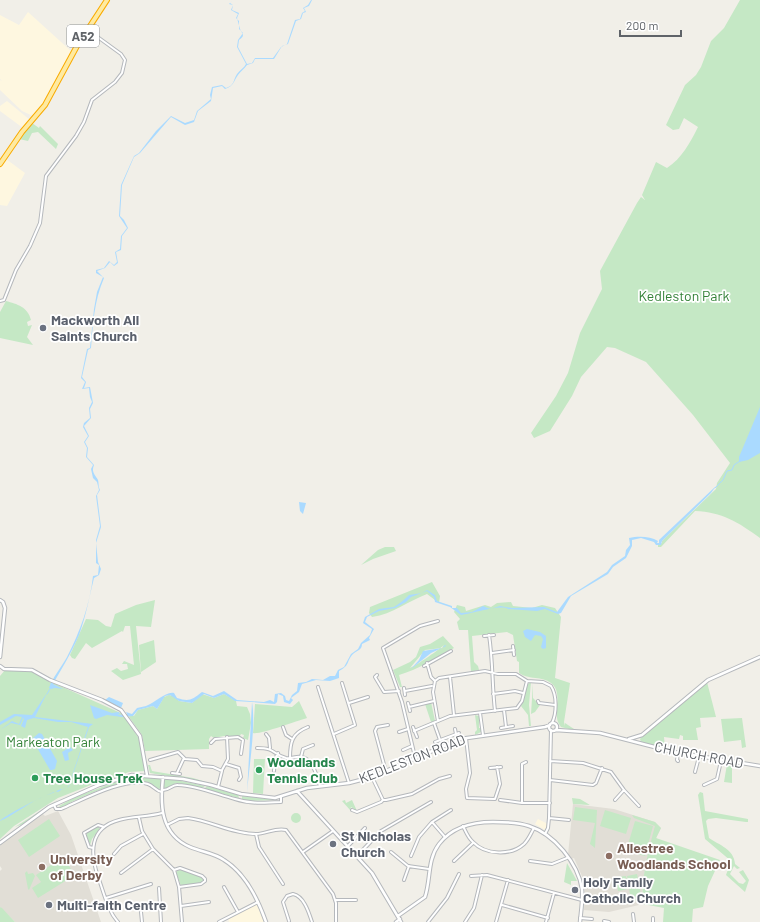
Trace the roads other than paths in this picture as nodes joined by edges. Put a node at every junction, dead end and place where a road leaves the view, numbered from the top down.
1 (107, 0) edge
2 (87, 30) junction
3 (0, 164) edge
4 (0, 301) edge
5 (0, 600) edge
6 (438, 621) dead end
7 (489, 635) junction
8 (494, 635) dead end
9 (484, 636) dead end
10 (513, 646) dead end
11 (514, 650) junction
12 (450, 651) dead end
13 (447, 653) junction
14 (492, 653) junction
15 (514, 655) dead end
16 (448, 656) dead end
17 (0, 657) edge
18 (760, 657) edge
19 (427, 663) junction
20 (0, 666) edge
21 (424, 666) dead end
22 (493, 673) junction
23 (375, 676) dead end
24 (450, 677) junction
25 (435, 681) junction
26 (527, 681) junction
27 (342, 683) dead end
28 (432, 686) junction
29 (318, 687) dead end
30 (404, 688) dead end
31 (399, 691) junction
32 (404, 691) junction
33 (493, 694) junction
34 (524, 694) junction
35 (405, 695) dead end
36 (368, 697) dead end
37 (434, 701) junction
38 (538, 701) dead end
39 (348, 703) junction
40 (408, 703) dead end
41 (555, 705) junction
42 (409, 707) junction
43 (504, 710) junction
44 (410, 711) dead end
45 (495, 711) junction
46 (480, 713) junction
47 (454, 716) junction
48 (554, 719) junction
49 (438, 721) junction
50 (434, 723) junction
51 (551, 724) junction
52 (388, 725) dead end
53 (556, 725) junction
54 (513, 726) dead end
55 (283, 727) dead end
56 (308, 727) dead end
57 (413, 727) dead end
58 (506, 727) junction
59 (546, 727) junction
60 (500, 728) dead end
61 (408, 729) junction
62 (455, 729) dead end
63 (561, 729) junction
64 (553, 730) junction
65 (414, 731) junction
66 (399, 732) dead end
67 (459, 733) dead end
68 (266, 734) dead end
69 (334, 734) junction
70 (456, 734) junction
71 (642, 735) junction
72 (483, 736) junction
73 (638, 736) junction
74 (227, 737) junction
75 (417, 737) dead end
76 (466, 738) junction
77 (292, 739) junction
78 (626, 739) junction
79 (440, 740) junction
80 (435, 742) dead end
81 (637, 742) junction
82 (212, 743) dead end
83 (313, 745) dead end
84 (412, 746) junction
85 (257, 748) dead end
86 (270, 748) junction
87 (403, 750) dead end
88 (678, 753) junction
89 (241, 754) dead end
90 (278, 754) junction
91 (301, 756) junction
92 (415, 757) junction
93 (699, 757) junction
94 (184, 758) junction
95 (290, 758) junction
96 (150, 760) dead end
97 (550, 761) junction
98 (721, 761) junction
99 (526, 762) dead end
100 (678, 762) dead end
101 (226, 764) junction
102 (760, 766) edge
103 (497, 767) junction
104 (501, 767) dead end
105 (490, 768) dead end
106 (602, 768) junction
107 (274, 770) dead end
108 (222, 771) junction
109 (386, 772) junction
110 (695, 772) dead end
111 (172, 773) dead end
112 (147, 775) junction
113 (450, 776) dead end
114 (163, 777) junction
115 (372, 777) junction
116 (442, 778) junction
117 (239, 780) dead end
118 (550, 780) junction
119 (349, 782) junction
120 (442, 782) dead end
121 (704, 785) dead end
122 (320, 786) junction
123 (218, 787) junction
124 (624, 790) junction
125 (162, 791) junction
126 (297, 792) junction
127 (241, 794) junction
128 (281, 797) junction
129 (239, 800) junction
130 (383, 800) junction
131 (500, 800) dead end
132 (615, 800) dead end
133 (431, 802) dead end
134 (522, 803) junction
135 (550, 803) junction
136 (54, 805) junction
137 (639, 806) dead end
138 (352, 810) dead end
139 (451, 810) dead end
140 (162, 813) junction
141 (139, 818) junction
142 (549, 818) junction
143 (568, 821) dead end
144 (432, 822) junction
145 (167, 825) junction
146 (463, 826) junction
147 (104, 827) junction
148 (365, 828) dead end
149 (534, 828) junction
150 (332, 832) junction
151 (143, 834) junction
152 (256, 834) junction
153 (545, 834) junction
154 (445, 837) junction
155 (0, 843) edge
156 (473, 843) junction
157 (347, 847) junction
158 (93, 848) junction
159 (153, 850) junction
160 (304, 852) junction
161 (114, 854) dead end
162 (391, 854) dead end
163 (356, 856) junction
164 (411, 856) dead end
165 (567, 858) junction
166 (455, 861) dead end
167 (530, 861) dead end
168 (409, 866) junction
169 (429, 869) junction
170 (174, 870) junction
171 (121, 873) dead end
172 (459, 874) dead end
173 (482, 875) junction
174 (471, 876) dead end
175 (205, 879) junction
176 (209, 879) dead end
177 (404, 880) dead end
178 (508, 880) junction
179 (151, 884) dead end
180 (283, 884) dead end
181 (179, 887) junction
182 (224, 887) dead end
183 (159, 890) dead end
184 (554, 893) junction
185 (106, 898) junction
186 (335, 900) junction
187 (356, 900) dead end
188 (582, 900) junction
189 (209, 902) dead end
190 (258, 902) junction
191 (502, 905) junction
192 (181, 906) junction
193 (141, 912) dead end
194 (238, 912) junction
195 (633, 914) dead end
196 (548, 918) junction
197 (580, 918) junction
198 (633, 918) junction
199 (653, 918) dead end
200 (227, 919) junction
201 (400, 919) edge
202 (592, 919) dead end
203 (630, 919) dead end
204 (289, 921) edge
205 (118, 922) edge
206 (142, 922) edge
207 (161, 922) edge
208 (182, 922) edge
209 (219, 922) edge
210 (228, 922) edge
211 (266, 922) edge
212 (312, 922) edge
213 (336, 922) edge
214 (396, 922) edge
215 (428, 922) edge
216 (465, 922) edge
217 (496, 922) edge
218 (546, 922) edge
219 (580, 922) edge
220 (634, 922) edge
221 (653, 922) edge

1 - 2 highway, A52
2 - 3 highway, A52
2 - 4 street
5 - 17 street
6 - 31 street
7 - 8 street
7 - 9 street
7 - 14 street
10 - 11 street
11 - 14 street
11 - 15 street
12 - 13 street
13 - 16 street
13 - 19 street
14 - 22 street
18 - 71 street
19 - 21 street
19 - 25 street
20 - 112 street
22 - 24 street
22 - 26 street
22 - 33 street
23 - 31 street
24 - 25 street
24 - 47 street
25 - 28 street
26 - 34 street
26 - 41 street
27 - 39 street
28 - 32 street
28 - 37 street
29 - 69 street
30 - 32 street
31 - 61 street
32 - 35 street
33 - 34 street
33 - 45 street
34 - 43 street
36 - 39 street
37 - 42 street
37 - 49 street
38 - 41 street
39 - 69 street
40 - 42 street
41 - 48 street
42 - 44 street
43 - 45 street
43 - 58 street
45 - 46 street
46 - 47 street
46 - 72 street
47 - 49 street
48 - 51 street
48 - 53 street
49 - 50 street
50 - 65 street
50 - 79 street
51 - 53 street
51 - 59 street, KEDLESTON ROAD
51 - 64 street
52 - 109 street
53 - 63 street
53 - 64 street
54 - 58 street
55 - 77 street
56 - 77 street
57 - 65 street
58 - 60 street
59 - 64 street
59 - 72 street, KEDLESTON ROAD
61 - 66 street
61 - 84 street
62 - 70 street
63 - 64 street
63 - 78 street
64 - 97 street
65 - 75 street
67 - 70 street
68 - 86 street
69 - 119 street
70 - 79 street
71 - 73 street
71 - 81 street
72 - 76 street, KEDLESTON ROAD
73 - 78 street
73 - 81 street
74 - 82 street
74 - 89 street
74 - 101 street
76 - 92 street, KEDLESTON ROAD
76 - 103 street
77 - 95 street
78 - 81 street
79 - 80 street
81 - 88 street, CHURCH ROAD
83 - 91 street
84 - 87 street
84 - 92 street
85 - 86 street
86 - 90 street
88 - 93 street, CHURCH ROAD
88 - 100 street
90 - 95 street
90 - 107 street
91 - 95 street
91 - 122 street
92 - 109 street, KEDLESTON ROAD
93 - 98 street, CHURCH ROAD
93 - 110 street
94 - 96 street
94 - 108 street
94 - 111 street
97 - 106 street
97 - 118 street
98 - 102 street, CHURCH ROAD
98 - 121 street
99 - 134 street
101 - 108 street
101 - 117 street
103 - 104 street
103 - 105 street
106 - 118 street
106 - 124 street
108 - 123 street
109 - 115 street, KEDLESTON ROAD
112 - 114 street, KEDLESTON ROAD
112 - 136 street, KEDLESTON ROAD
113 - 116 street
114 - 123 street, KEDLESTON ROAD
114 - 125 street
115 - 119 street, KEDLESTON ROAD
115 - 130 street
116 - 120 street
116 - 130 street
118 - 135 street
119 - 122 street, KEDLESTON ROAD
122 - 126 street, KEDLESTON ROAD
123 - 127 street, KEDLESTON ROAD
124 - 132 street
124 - 137 street
125 - 129 street, KEDLESTON ROAD
125 - 136 street, KEDLESTON ROAD
125 - 140 street
126 - 128 street, KEDLESTON ROAD
126 - 150 street
127 - 128 street, KEDLESTON ROAD
127 - 129 street
128 - 129 street, KEDLESTON ROAD
130 - 138 street
131 - 134 street
133 - 163 street
134 - 135 street
135 - 142 street
136 - 155 street, KEDLESTON ROAD
139 - 144 street
140 - 141 street
140 - 145 street
141 - 147 street
141 - 151 street
142 - 143 street
142 - 153 street
144 - 154 street
144 - 164 street
145 - 152 street
145 - 190 street
146 - 149 street
146 - 154 street
146 - 156 street
147 - 158 street
147 - 158 street
148 - 157 street
149 - 153 street
149 - 156 street
150 - 157 street
150 - 160 street
151 - 159 street
151 - 161 street
152 - 160 street
152 - 180 street
153 - 165 street
154 - 169 street
156 - 166 street
157 - 163 street
158 - 185 street
159 - 170 street
159 - 171 street
160 - 186 street
162 - 168 street
163 - 201 street
165 - 167 street
165 - 188 street
168 - 169 street
168 - 177 street
169 - 201 street
170 - 175 street
170 - 181 street
172 - 215 street
173 - 174 street
173 - 178 street
173 - 216 street
175 - 176 street
175 - 181 street
178 - 184 street
178 - 191 street
179 - 185 street
181 - 192 street
182 - 194 street
183 - 207 street
184 - 188 street
184 - 196 street
185 - 205 street
186 - 187 street
186 - 213 street
188 - 197 street
189 - 192 street
190 - 194 street
190 - 211 street
191 - 196 street
191 - 217 street
192 - 208 street
193 - 206 street
194 - 200 street
195 - 198 street
196 - 218 street
197 - 202 street
197 - 219 street
198 - 203 street
198 - 220 street
199 - 221 street
200 - 209 street
200 - 210 street
201 - 214 street
204 - 212 street

